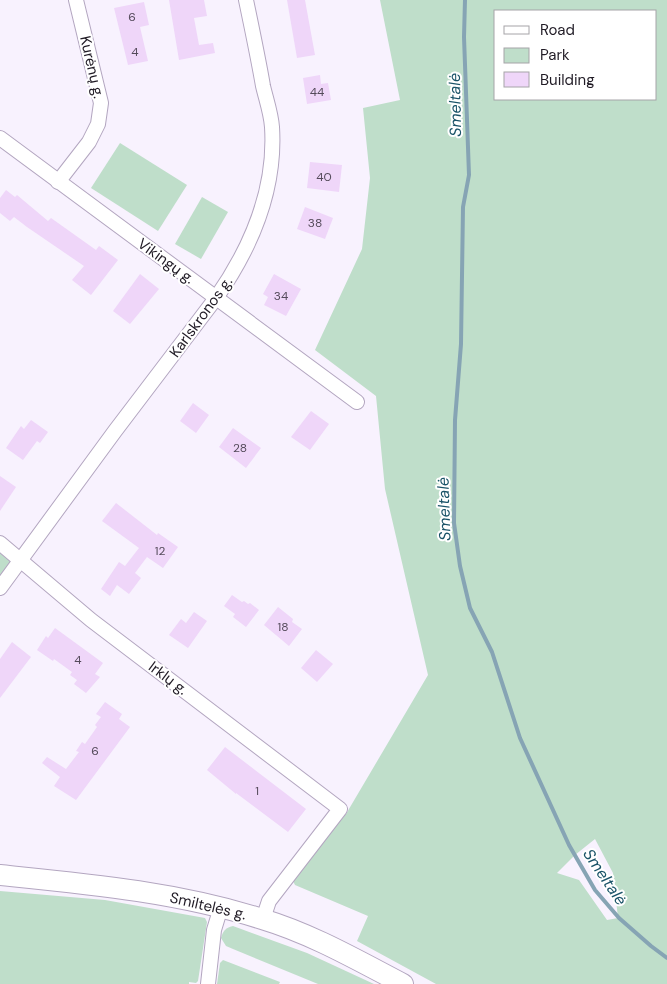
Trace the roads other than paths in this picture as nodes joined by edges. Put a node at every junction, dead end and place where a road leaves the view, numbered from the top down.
1 (76, 0) edge
2 (246, 0) edge
3 (0, 138) edge
4 (58, 182) junction
5 (216, 298) junction
6 (357, 402) dead end
7 (0, 543) edge
8 (22, 560) junction
9 (0, 588) edge
10 (0, 875) edge
11 (221, 907) junction
12 (263, 919) junction
13 (208, 984) edge
14 (403, 984) edge

1 - 4 street, Kurėnų g.
2 - 5 street, Karlskronos g.
3 - 4 street, Vikingų g.
4 - 5 street, Vikingų g.
5 - 6 street, Vikingų g.
5 - 8 street, Karlskronos g.
7 - 8 street, Irklų g.
8 - 9 street, Karlskronos g.
8 - 12 street, Irklų g.
10 - 11 street, Smiltelės g.
11 - 12 street, Smiltelės g.
11 - 13 street
12 - 14 street, Smiltelės g.

